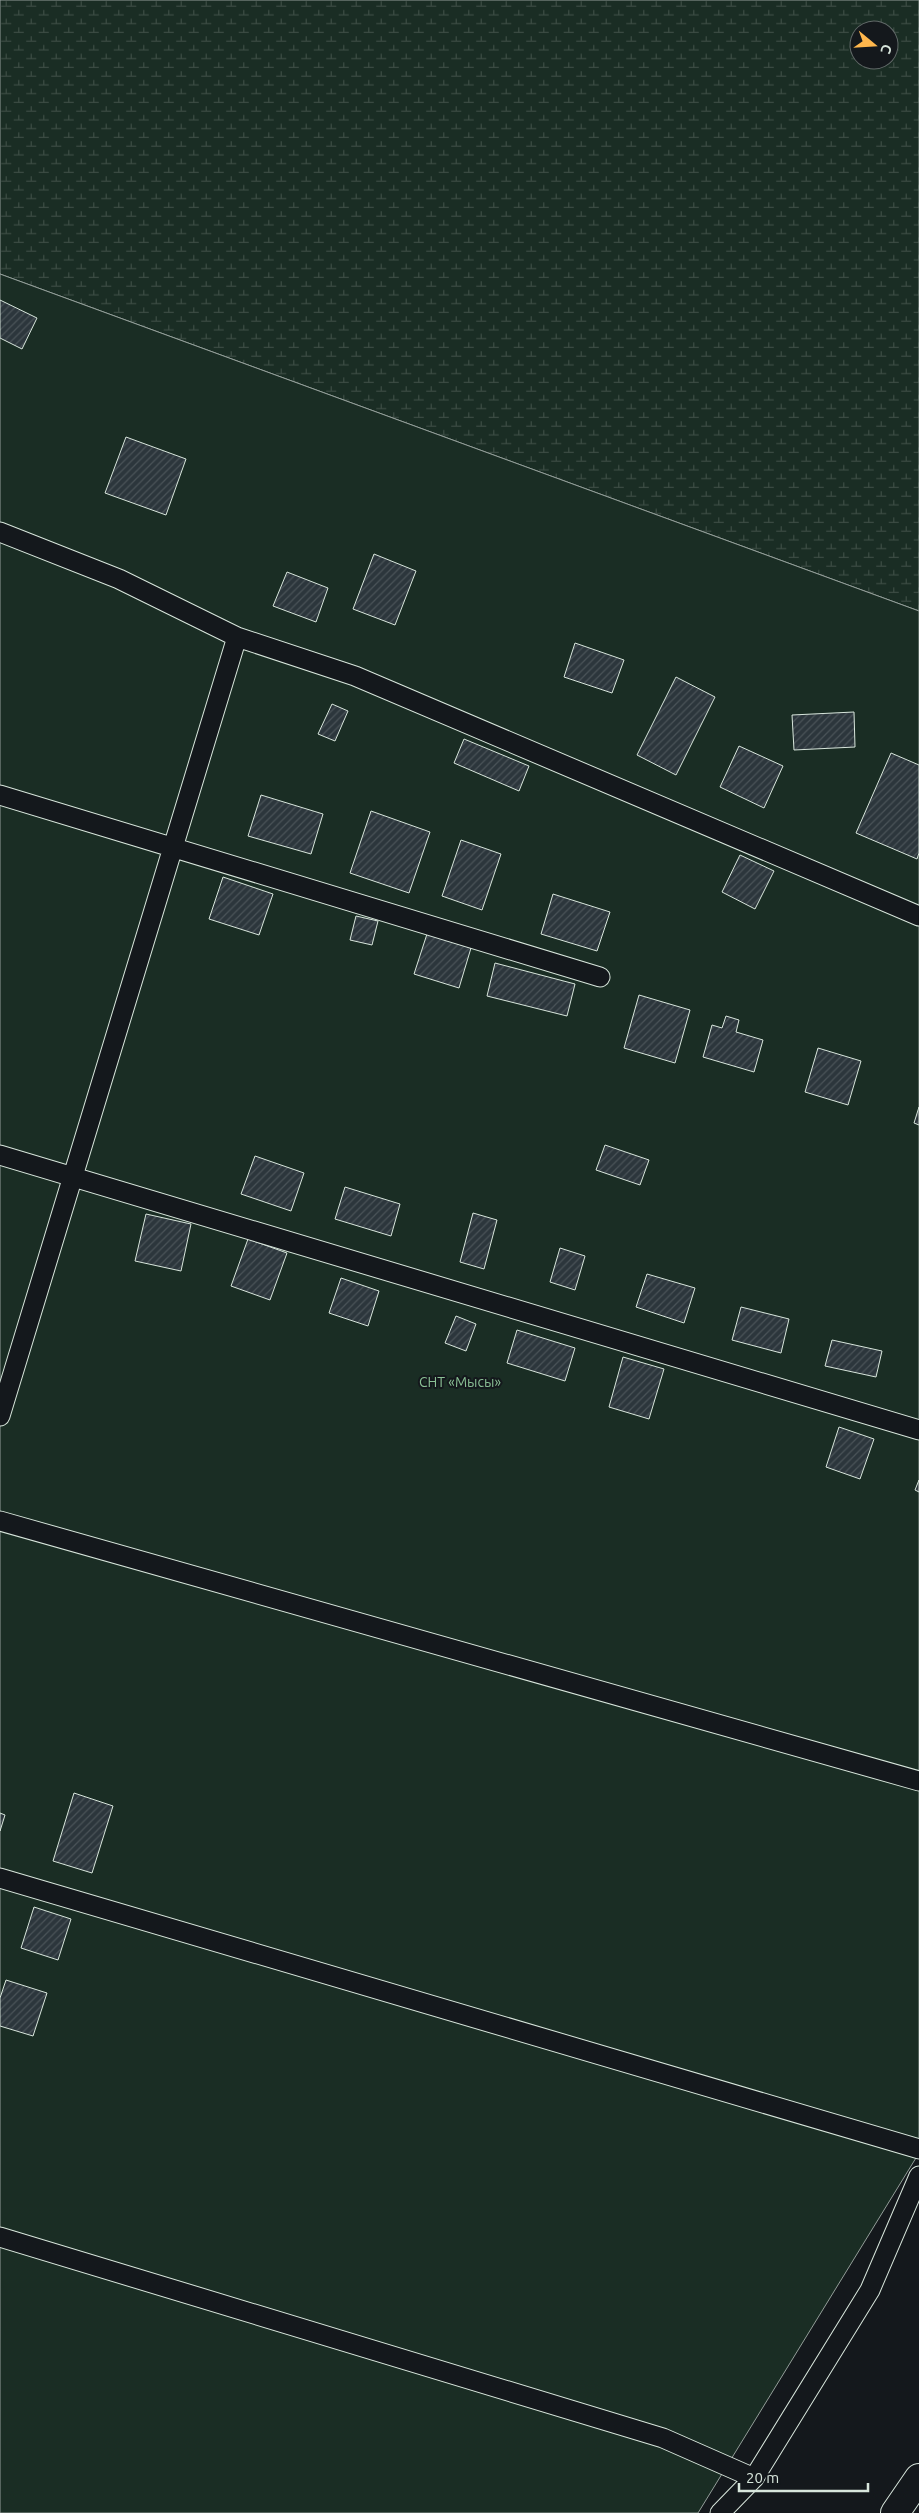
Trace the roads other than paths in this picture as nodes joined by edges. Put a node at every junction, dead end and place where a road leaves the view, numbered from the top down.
1 (0, 532) edge
2 (237, 637) junction
3 (0, 795) edge
4 (173, 846) junction
5 (919, 916) edge
6 (600, 977) dead end
7 (0, 1154) edge
8 (74, 1177) junction
9 (0, 1416) edge
10 (919, 1430) edge
11 (0, 1520) edge
12 (919, 1781) edge
13 (0, 1878) edge
14 (919, 2149) edge
15 (919, 2176) edge
16 (0, 2237) edge
17 (754, 2478) junction
18 (919, 2478) edge
19 (720, 2513) edge
20 (895, 2513) edge

1 - 2 lane
2 - 4 lane
2 - 5 lane
3 - 4 lane
4 - 6 lane
4 - 8 lane
7 - 8 lane
8 - 9 lane
8 - 10 lane
11 - 12 lane
13 - 14 lane
15 - 17 lane
16 - 17 lane
17 - 19 lane
18 - 20 main road

